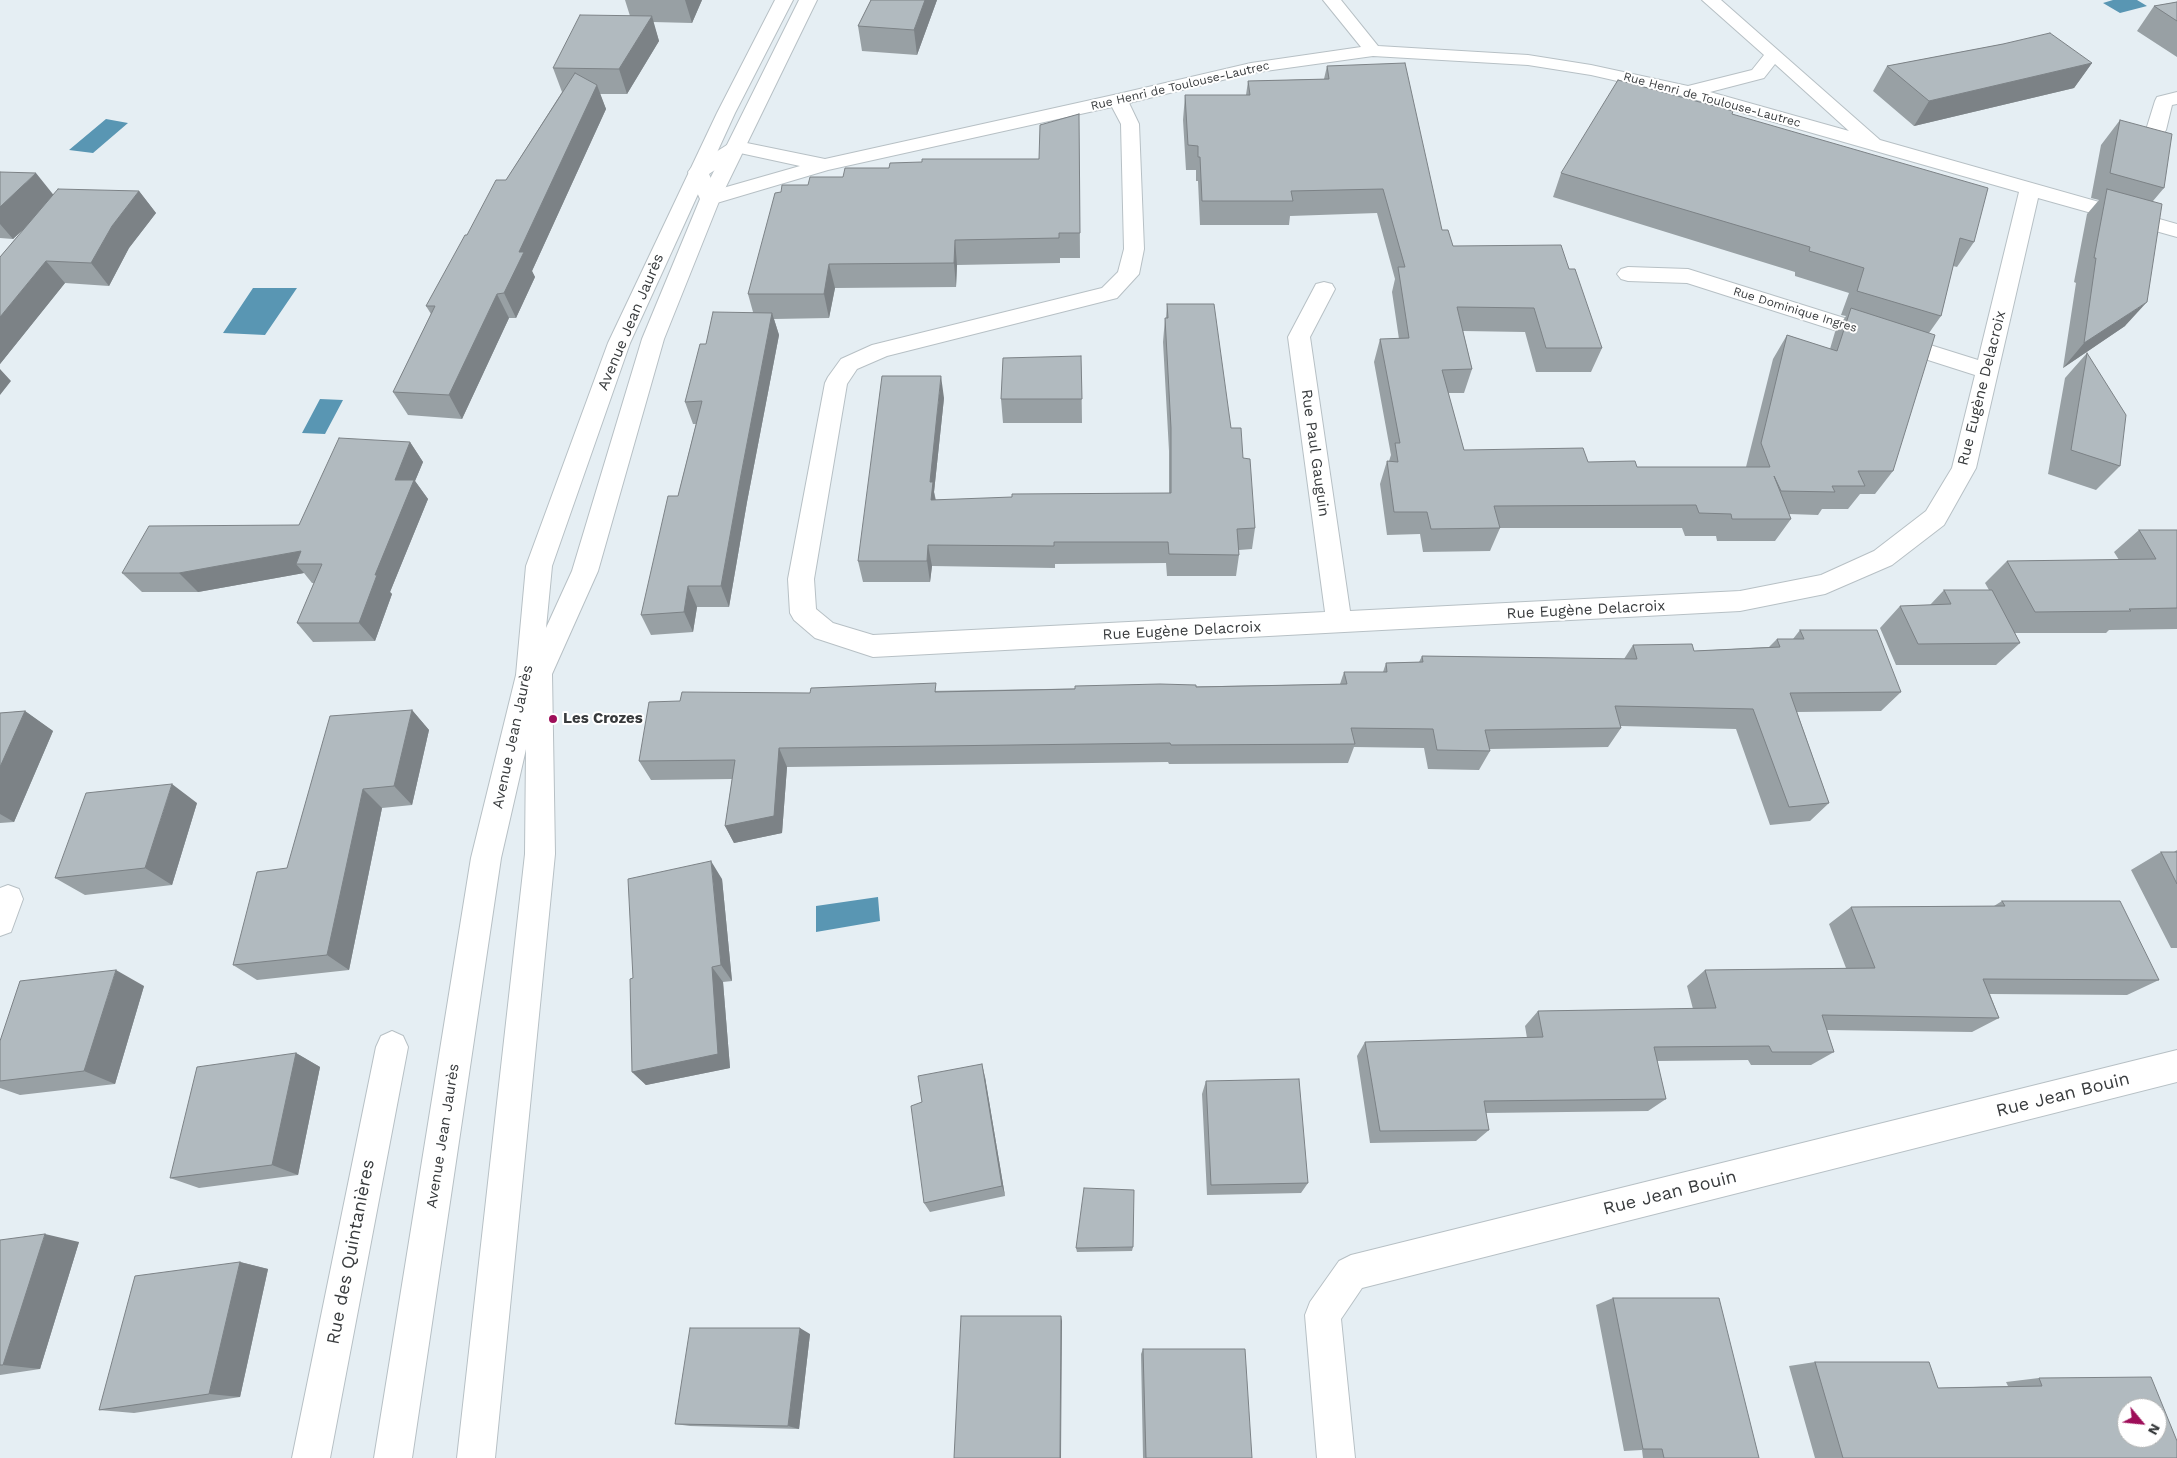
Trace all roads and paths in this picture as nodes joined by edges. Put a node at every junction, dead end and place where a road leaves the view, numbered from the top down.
1 (784, 0) edge
2 (808, 0) edge
3 (1332, 0) edge
4 (1711, 0) edge
5 (1373, 51) junction
6 (1774, 54) junction
7 (1687, 91) junction
8 (2177, 98) edge
9 (1118, 100) junction
10 (2156, 130) edge
11 (1875, 144) junction
12 (737, 147) junction
13 (825, 165) junction
14 (704, 186) junction
15 (2030, 190) junction
16 (2177, 231) edge
17 (1628, 274) dead end
18 (1324, 289) dead end
19 (1988, 371) junction
20 (1339, 624) junction
21 (392, 1047) dead end
22 (2177, 1066) edge
23 (310, 1458) edge
24 (393, 1458) edge
25 (476, 1458) edge
26 (1336, 1458) edge

1 - 14 street, Avenue Jean Jaurès
2 - 12 street, Avenue Jean Jaurès
3 - 5 street
4 - 6 street
5 - 7 street, Rue Henri de Toulouse-Lautrec
5 - 9 street, Rue Henri de Toulouse-Lautrec
6 - 7 street
6 - 11 street
7 - 11 street, Rue Henri de Toulouse-Lautrec
8 - 10 street
9 - 13 street, Rue Henri de Toulouse-Lautrec
9 - 20 street, Rue Eugène Delacroix
11 - 15 street, Rue Henri de Toulouse-Lautrec
12 - 13 street, Rue Henri de Toulouse-Lautrec
12 - 14 street, Avenue Jean Jaurès
12 - 14 street
13 - 14 street, Rue Henri de Toulouse-Lautrec
14 - 24 street, Avenue Jean Jaurès
14 - 25 street, Avenue Jean Jaurès
15 - 16 street, Rue Henri de Toulouse-Lautrec
15 - 19 street, Rue Eugène Delacroix
17 - 19 street, Rue Dominique Ingres
18 - 20 street, Rue Paul Gauguin
19 - 20 street, Rue Eugène Delacroix
21 - 23 street, Rue des Quintanières
22 - 26 street, Rue Jean Bouin

